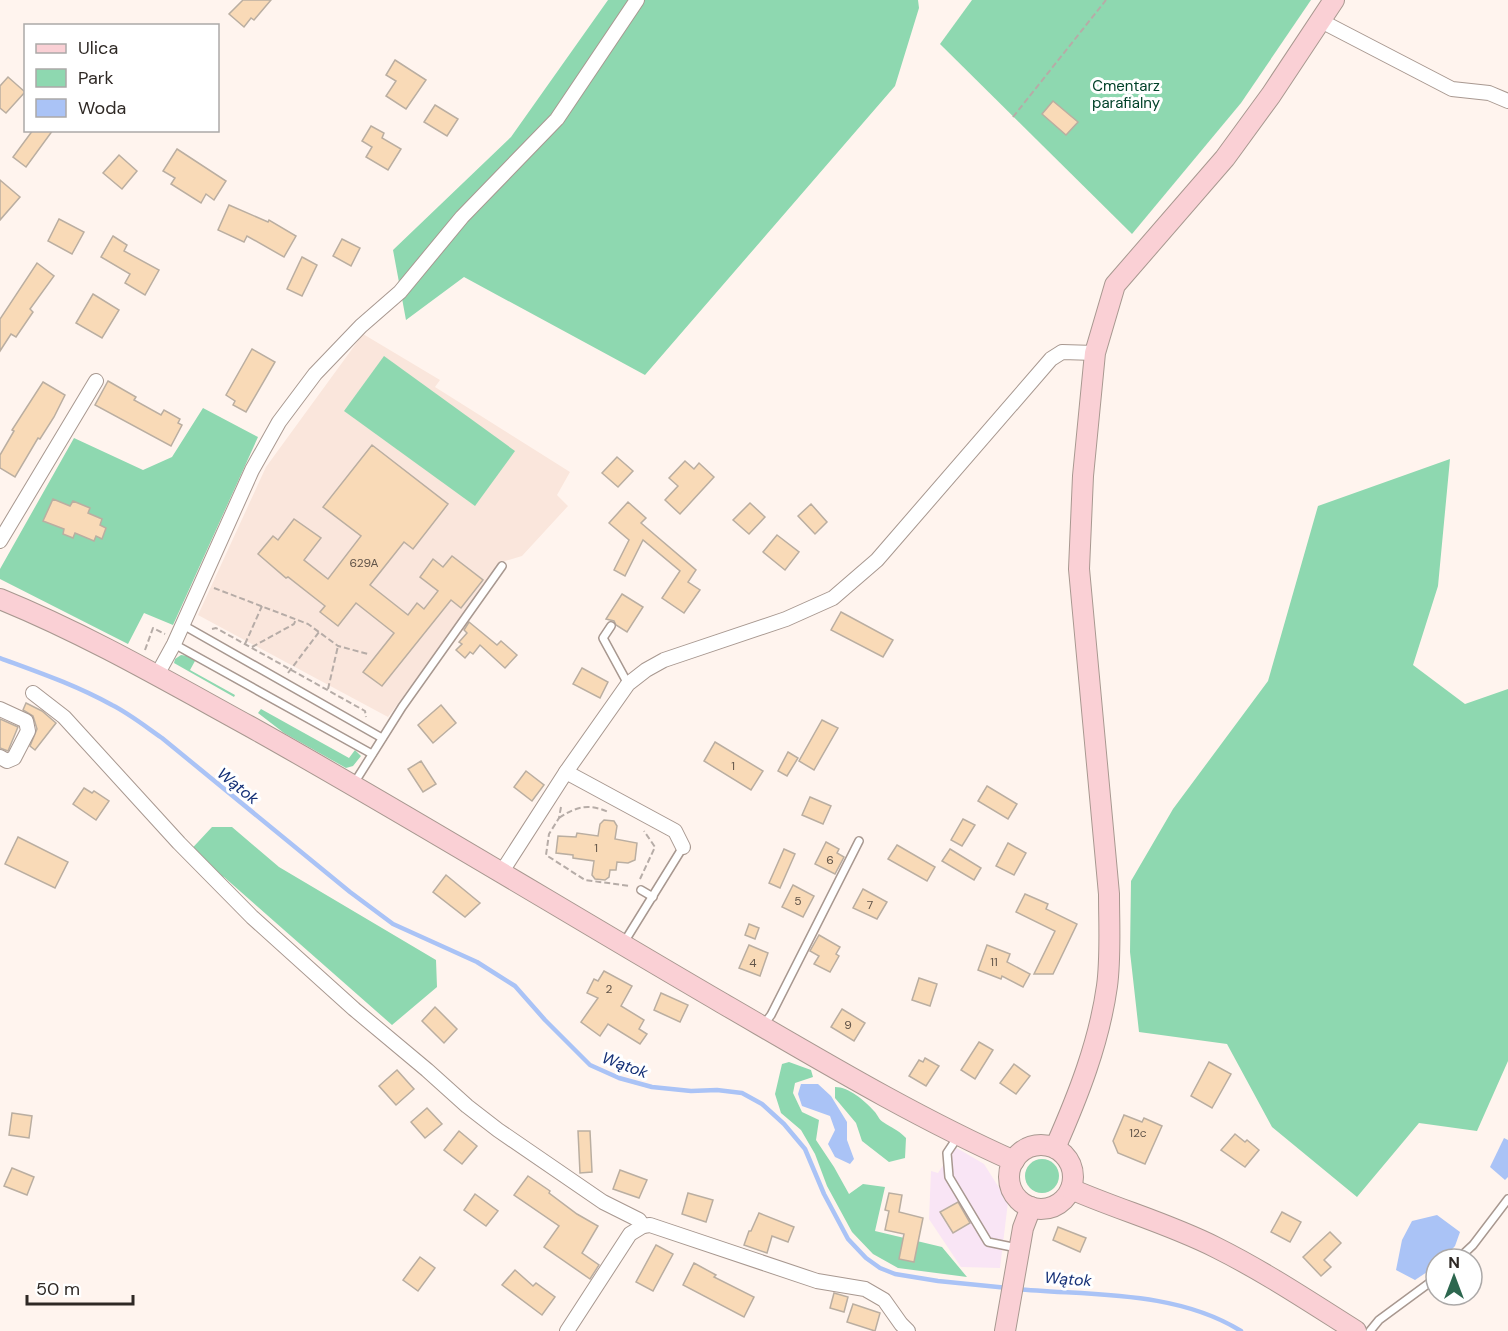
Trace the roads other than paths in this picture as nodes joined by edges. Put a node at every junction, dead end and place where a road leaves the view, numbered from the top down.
1 (637, 0) edge
2 (1334, 0) edge
3 (1321, 21) junction
4 (1508, 101) edge
5 (1095, 353) junction
6 (96, 381) dead end
7 (0, 541) edge
8 (502, 566) dead end
9 (0, 599) edge
10 (183, 625) junction
11 (611, 626) dead end
12 (172, 640) junction
13 (157, 675) junction
14 (628, 684) junction
15 (33, 693) dead end
16 (0, 709) edge
17 (382, 738) junction
18 (372, 754) junction
19 (0, 757) edge
20 (566, 772) junction
21 (353, 786) junction
22 (859, 841) dead end
23 (683, 847) joint
24 (501, 873) junction
25 (641, 890) dead end
26 (653, 897) junction
27 (622, 945) junction
28 (763, 1026) junction
29 (959, 1135) junction
30 (1055, 1148) junction
31 (1014, 1161) junction
32 (1071, 1189) junction
33 (1508, 1199) edge
34 (1031, 1208) junction
35 (643, 1226) junction
36 (1471, 1247) edge
37 (1017, 1256) junction
38 (1424, 1287) edge
39 (901, 1329) edge
40 (567, 1331) edge
41 (1005, 1331) edge
42 (1356, 1331) edge
43 (1370, 1331) edge

1 - 10 street
2 - 3 street
3 - 4 street
3 - 5 street
5 - 14 street
5 - 30 street
6 - 7 street
8 - 17 lane
9 - 13 street
10 - 12 street
10 - 17 lane
11 - 14 lane
12 - 13 street
12 - 18 lane
13 - 21 street
14 - 20 street
15 - 35 street
16 - 19 street
17 - 18 lane
18 - 21 lane
20 - 23 street
20 - 24 street
21 - 24 street
22 - 28 lane
23 - 26 lane
24 - 27 street
25 - 26 lane
26 - 27 lane
27 - 28 street
28 - 29 street
29 - 31 street
29 - 37 lane
30 - 31 street
30 - 32 street
31 - 34 street
32 - 34 street
32 - 42 street
33 - 36 lane
34 - 37 street
35 - 39 street
35 - 40 street
37 - 41 street
38 - 43 lane

